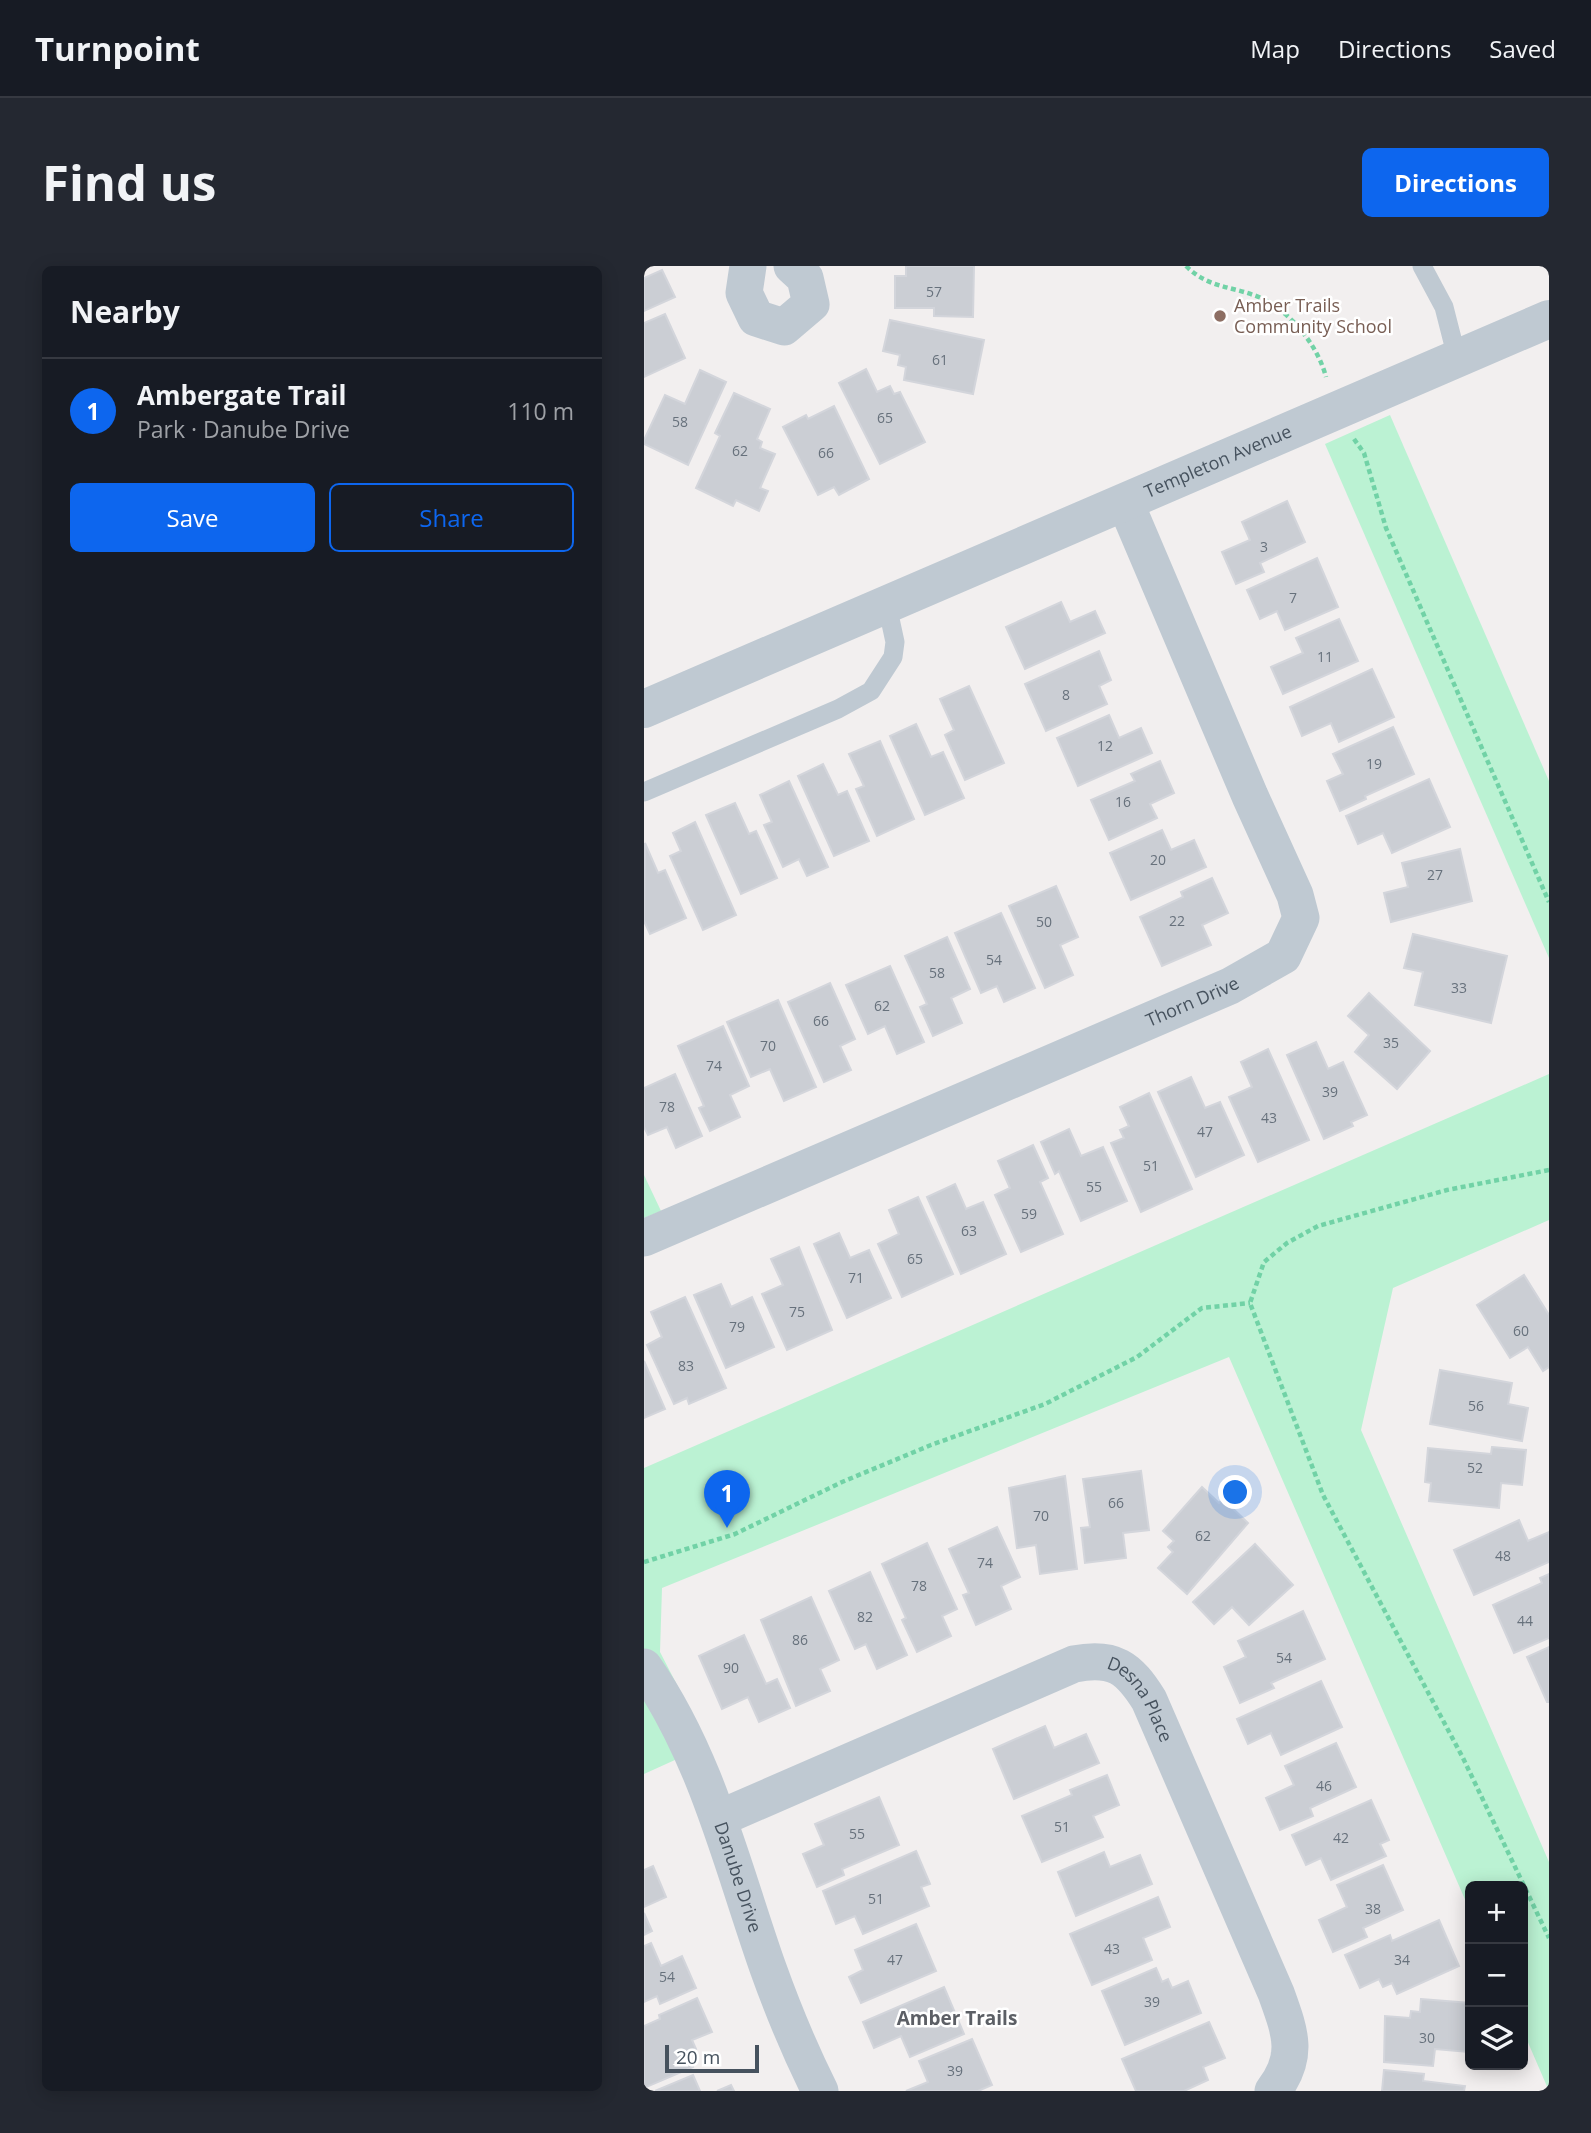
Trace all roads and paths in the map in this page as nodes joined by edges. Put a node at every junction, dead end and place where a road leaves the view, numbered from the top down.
1 (748, 266) edge
2 (792, 266) edge
3 (1186, 266) edge
4 (1422, 266) edge
5 (1549, 319) edge
6 (1457, 358) junction
7 (1335, 410) junction
8 (1125, 502) junction
9 (887, 605) junction
10 (644, 709) edge
11 (644, 792) edge
12 (1549, 902) edge
13 (1549, 1170) edge
14 (644, 1238) edge
15 (1250, 1303) junction
16 (644, 1562) edge
17 (644, 1667) edge
18 (720, 1818) junction
19 (1549, 1938) edge
20 (820, 2091) edge
21 (1273, 2091) edge

1 - 2 street
3 - 7 path
4 - 6 lane
5 - 6 street, Templeton Avenue
6 - 7 street, Templeton Avenue
7 - 8 street, Templeton Avenue
7 - 12 path
8 - 9 street, Templeton Avenue
8 - 14 street, Thorn Drive
9 - 10 street, Templeton Avenue
9 - 11 lane
13 - 15 path
15 - 16 path
15 - 19 path
17 - 18 street, Danube Drive
18 - 20 street, Danube Drive
18 - 21 street, Desna Place

